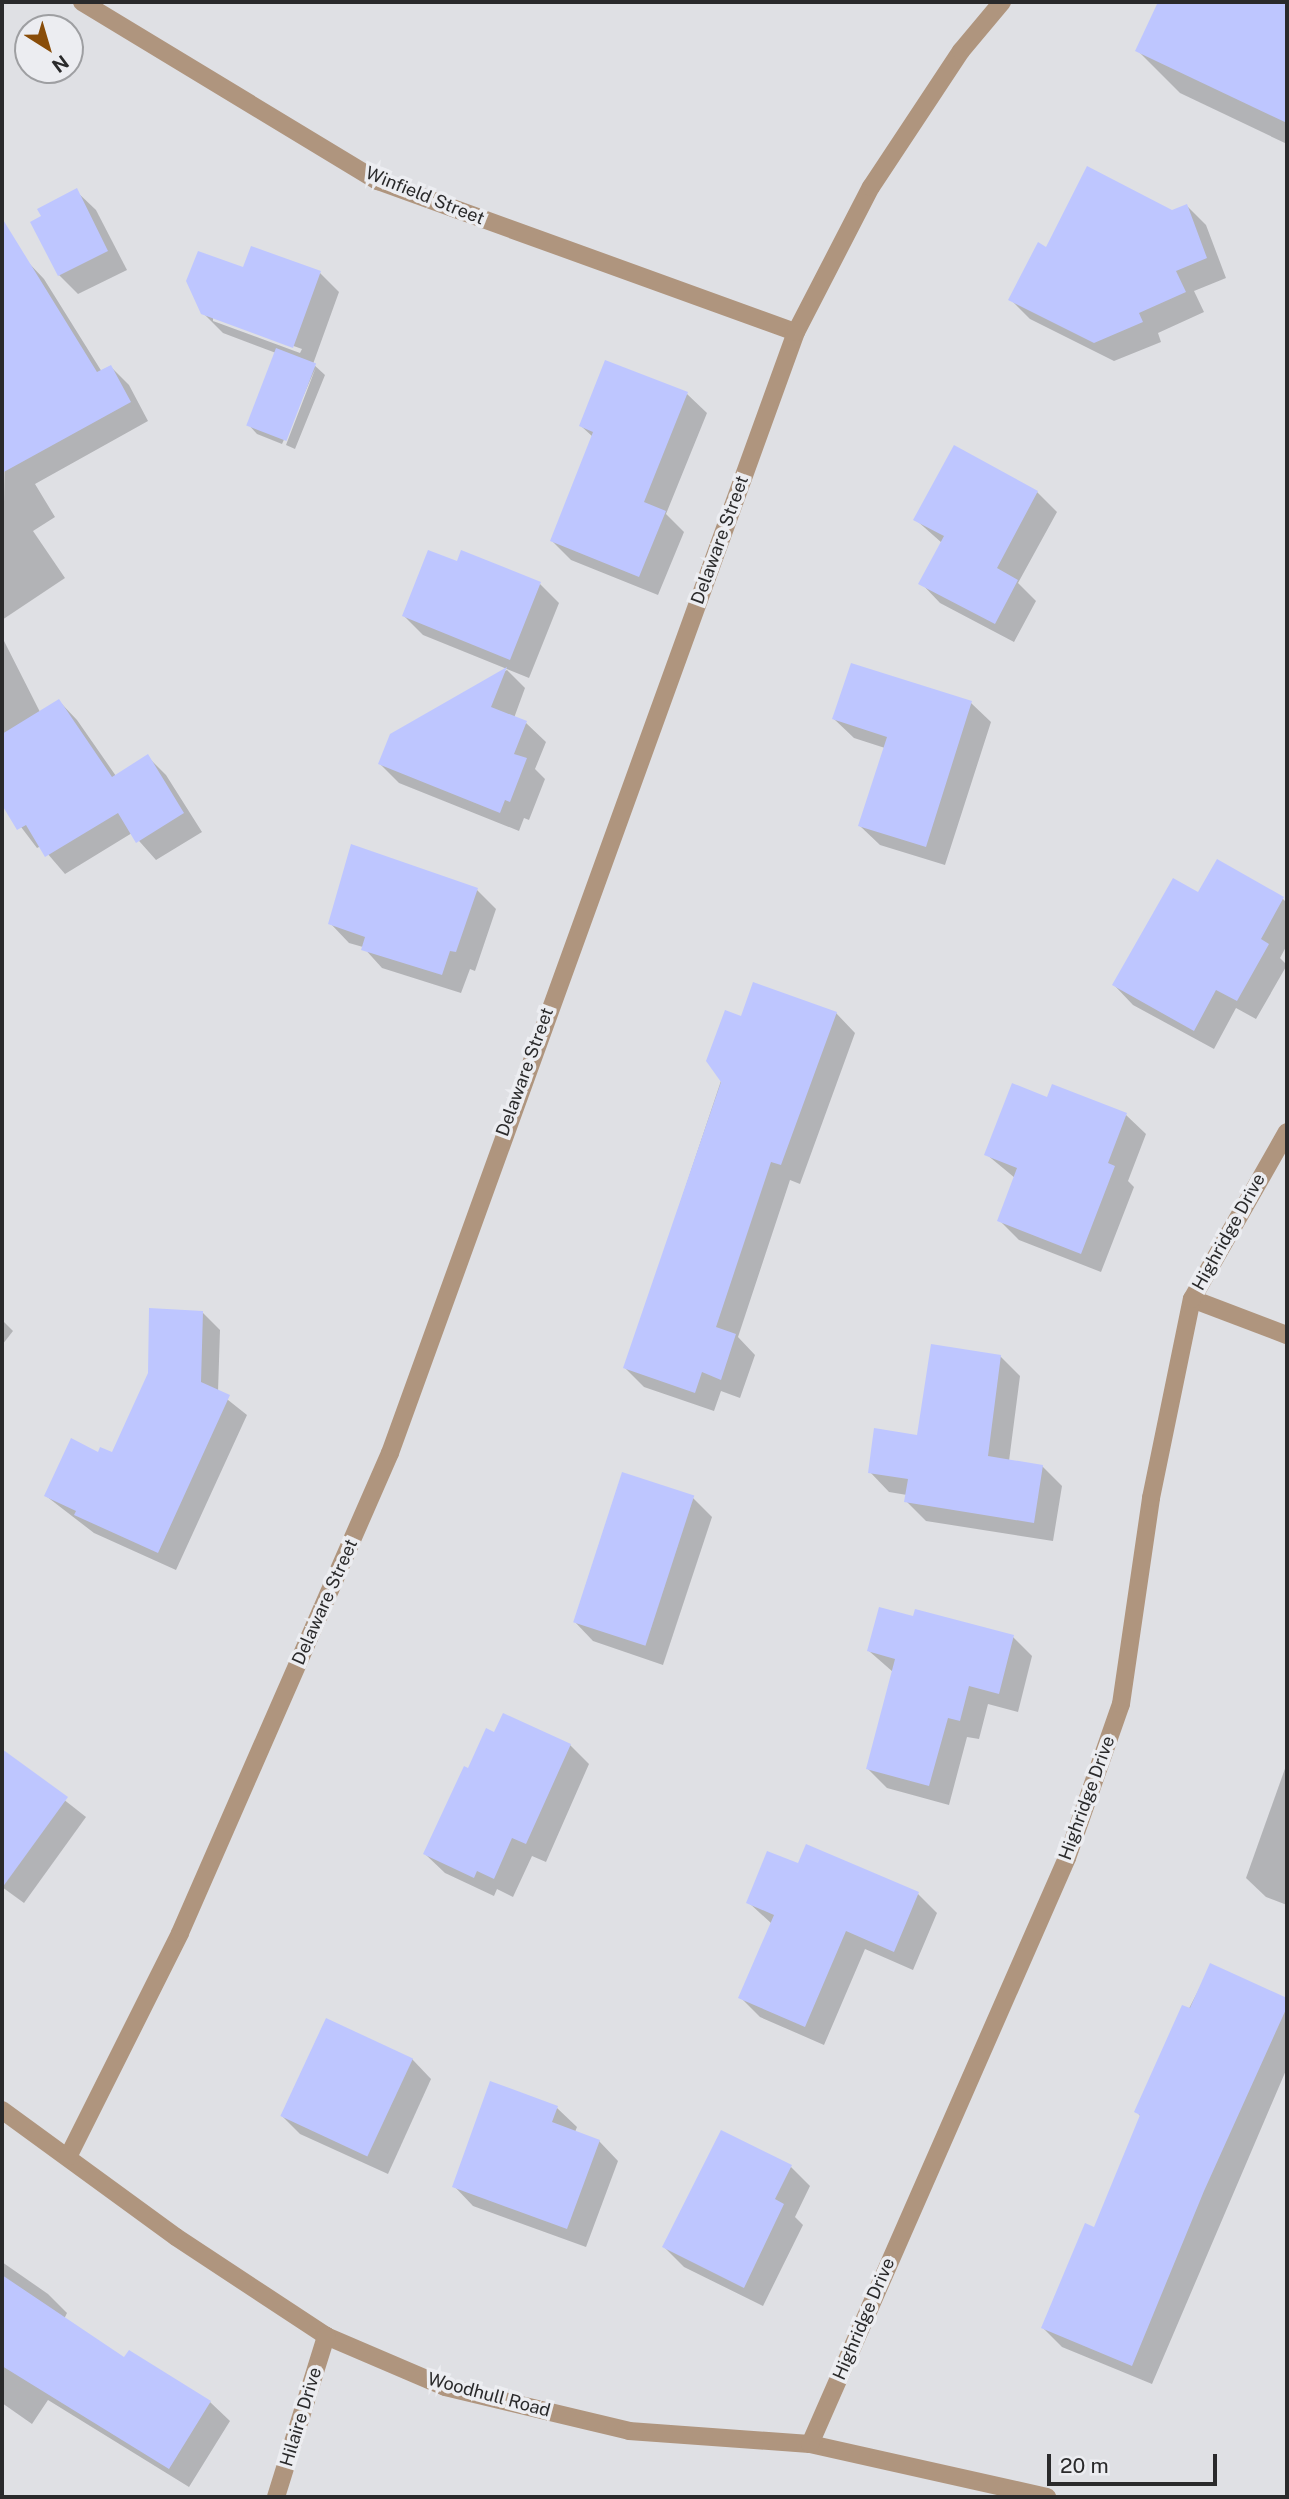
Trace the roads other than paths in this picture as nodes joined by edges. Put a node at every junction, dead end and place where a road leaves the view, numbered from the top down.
1 (82, 2) edge
2 (1002, 2) edge
3 (796, 332) junction
4 (1287, 1132) edge
5 (1192, 1299) junction
6 (1287, 1335) edge
7 (2, 2110) edge
8 (68, 2157) junction
9 (326, 2336) junction
10 (810, 2444) junction
11 (276, 2497) edge
12 (1047, 2497) edge

1 - 3 street, Winfield Street
2 - 3 street, Delaware Street
3 - 8 street, Delaware Street
4 - 5 street, Highridge Drive
5 - 6 street
5 - 10 street, Highridge Drive
7 - 8 street, Woodhull Road
8 - 9 street, Woodhull Road
9 - 10 street, Woodhull Road
9 - 11 street, Hilaire Drive
10 - 12 street, Woodhull Road

